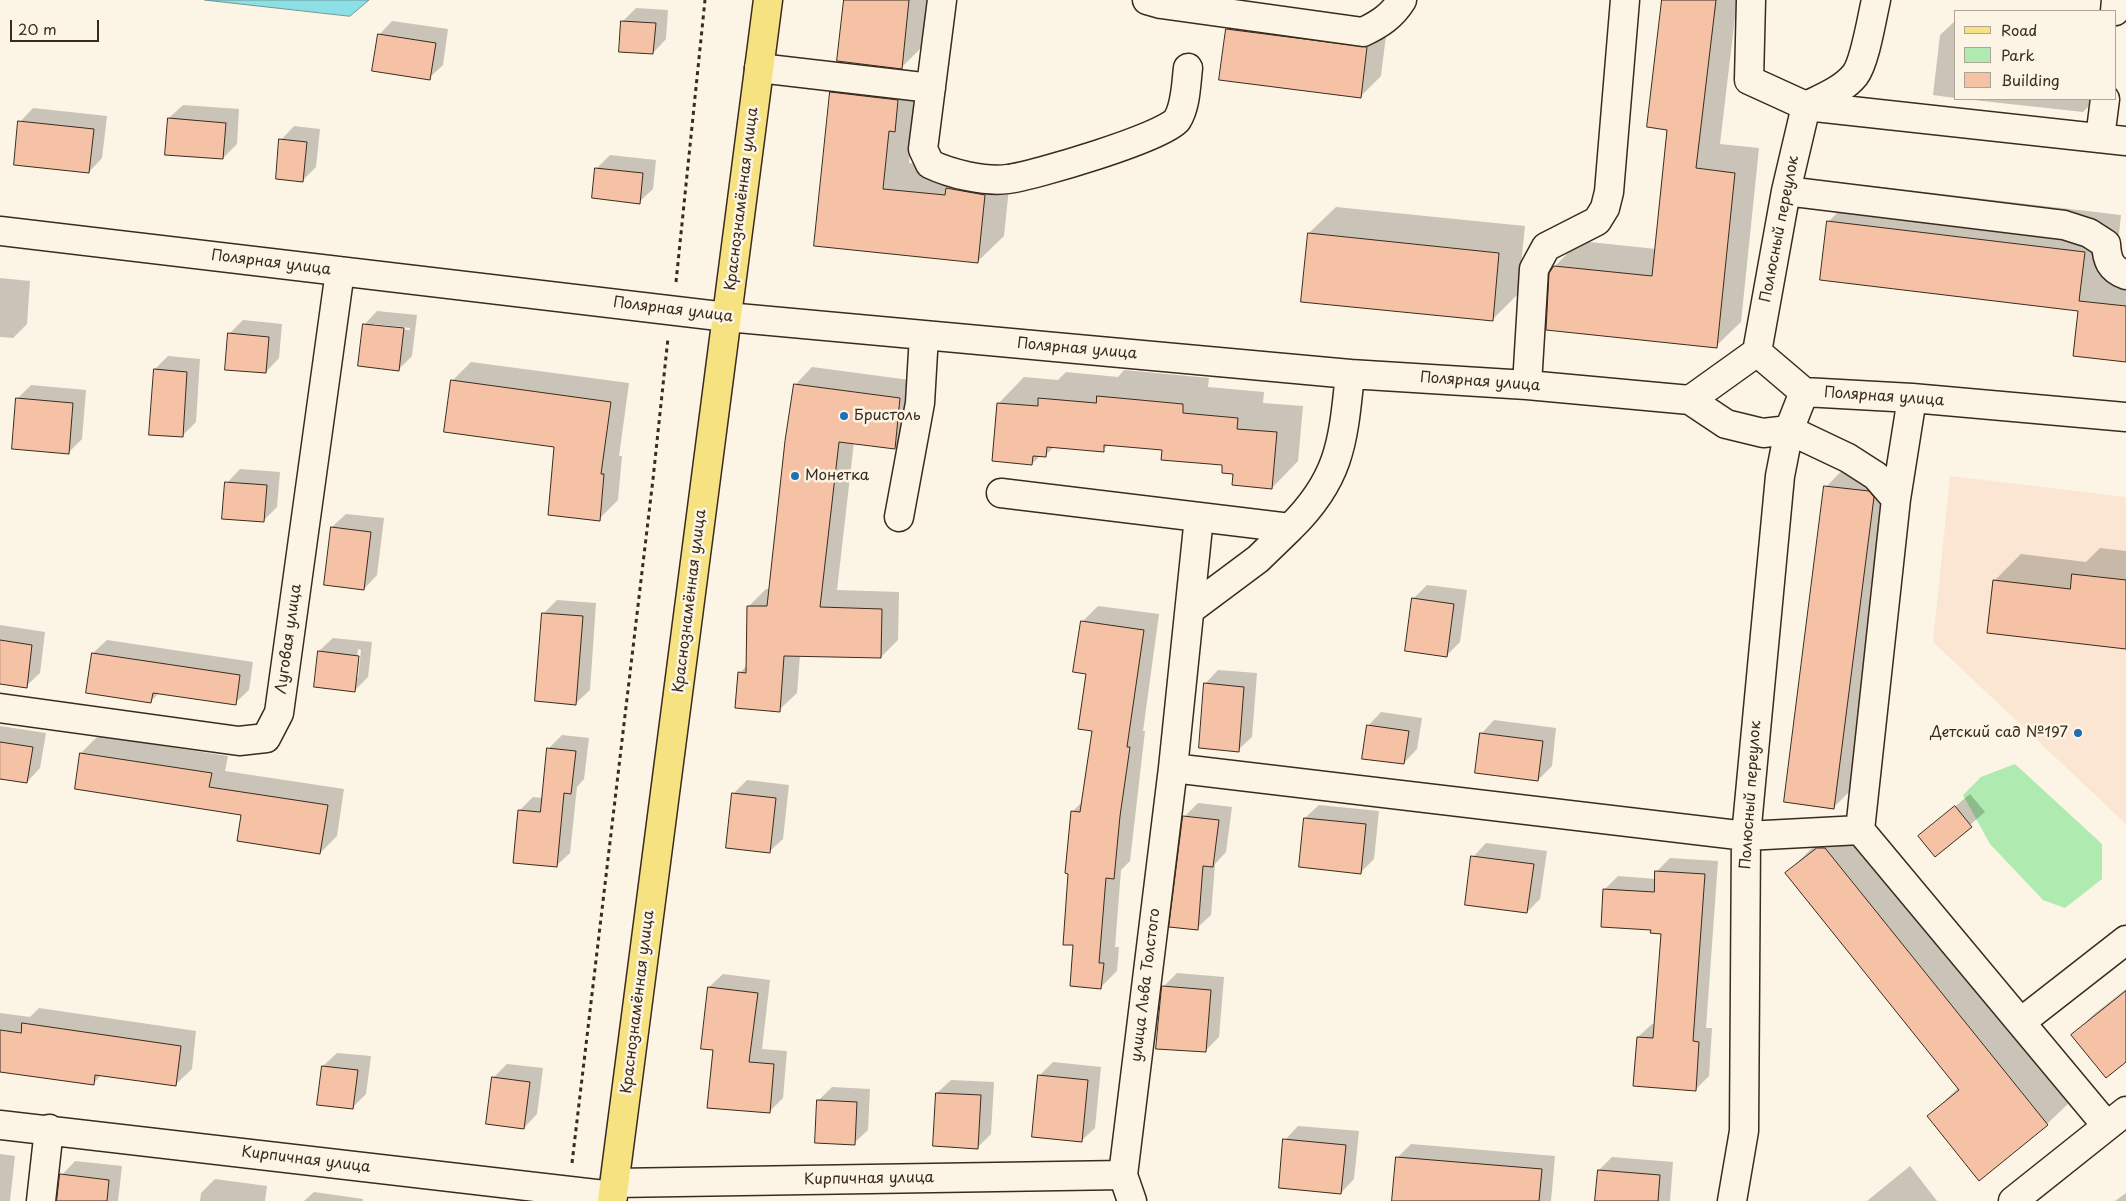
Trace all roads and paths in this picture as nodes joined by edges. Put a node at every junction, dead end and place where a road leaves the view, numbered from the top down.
1 (705, 0) edge
2 (768, 0) edge
3 (942, 0) edge
4 (1147, 0) edge
5 (1402, 0) edge
6 (1625, 0) edge
7 (1752, 0) edge
8 (1876, 0) edge
9 (759, 68) junction
10 (1188, 68) dead end
11 (931, 88) junction
12 (2104, 100) edge
13 (1806, 106) junction
14 (2113, 139) edge
15 (1786, 191) junction
16 (0, 231) edge
17 (340, 271) junction
18 (2126, 275) edge
19 (671, 310) junction
20 (727, 317) junction
21 (924, 335) junction
22 (1757, 352) junction
23 (1350, 374) junction
24 (1527, 385) junction
25 (1804, 392) junction
26 (1912, 398) junction
27 (1690, 400) junction
28 (2126, 417) edge
29 (1789, 430) junction
30 (1001, 493) dead end
31 (1896, 499) junction
32 (899, 517) dead end
33 (1199, 517) junction
34 (1290, 528) junction
35 (1191, 609) junction
36 (0, 708) edge
37 (1173, 768) junction
38 (1860, 830) junction
39 (1746, 836) junction
40 (2126, 940) edge
41 (2021, 1022) junction
42 (2116, 1118) edge
43 (0, 1124) edge
44 (49, 1129) junction
45 (1123, 1175) junction
46 (569, 1191) junction
47 (613, 1193) edge
48 (41, 1201) edge
49 (1132, 1201) edge
50 (1732, 1201) edge
51 (2013, 1201) edge

1 - 19 path
2 - 9 main road, Краснознамённая улица
3 - 11 street
4 - 5 street
6 - 24 street
7 - 13 street
8 - 13 street
9 - 11 street
9 - 20 main road, Краснознамённая улица
10 - 11 street
12 - 14 street
13 - 14 street
13 - 15 street, Полюсный переулок
15 - 18 street
15 - 22 street, Полюсный переулок
16 - 17 street, Полярная улица
17 - 19 street, Полярная улица
17 - 36 street, Луговая улица
19 - 20 street, Полярная улица
19 - 46 path
20 - 21 street, Полярная улица
20 - 47 main road, Краснознамённая улица
21 - 23 street, Полярная улица
21 - 32 street
22 - 25 street, Полярная улица
22 - 27 street
23 - 24 street, Полярная улица
23 - 34 street
24 - 27 street, Полярная улица
25 - 26 street, Полярная улица
25 - 29 street, Полюсный переулок
26 - 28 street, Полярная улица
26 - 31 street
27 - 29 street
29 - 31 street
29 - 39 street, Полюсный переулок
30 - 33 street
31 - 38 street
33 - 34 street
33 - 35 street, улица Льва Толстого
34 - 35 street
35 - 37 street, улица Льва Толстого
37 - 39 street
37 - 45 street, улица Льва Толстого
38 - 39 street
38 - 41 street
39 - 50 street, Полюсный переулок
40 - 41 street
41 - 42 street
42 - 51 street
43 - 44 street, Кирпичная улица
44 - 46 street, Кирпичная улица
44 - 48 street
45 - 47 street, Кирпичная улица
45 - 49 street, улица Льва Толстого
46 - 47 street, Кирпичная улица

